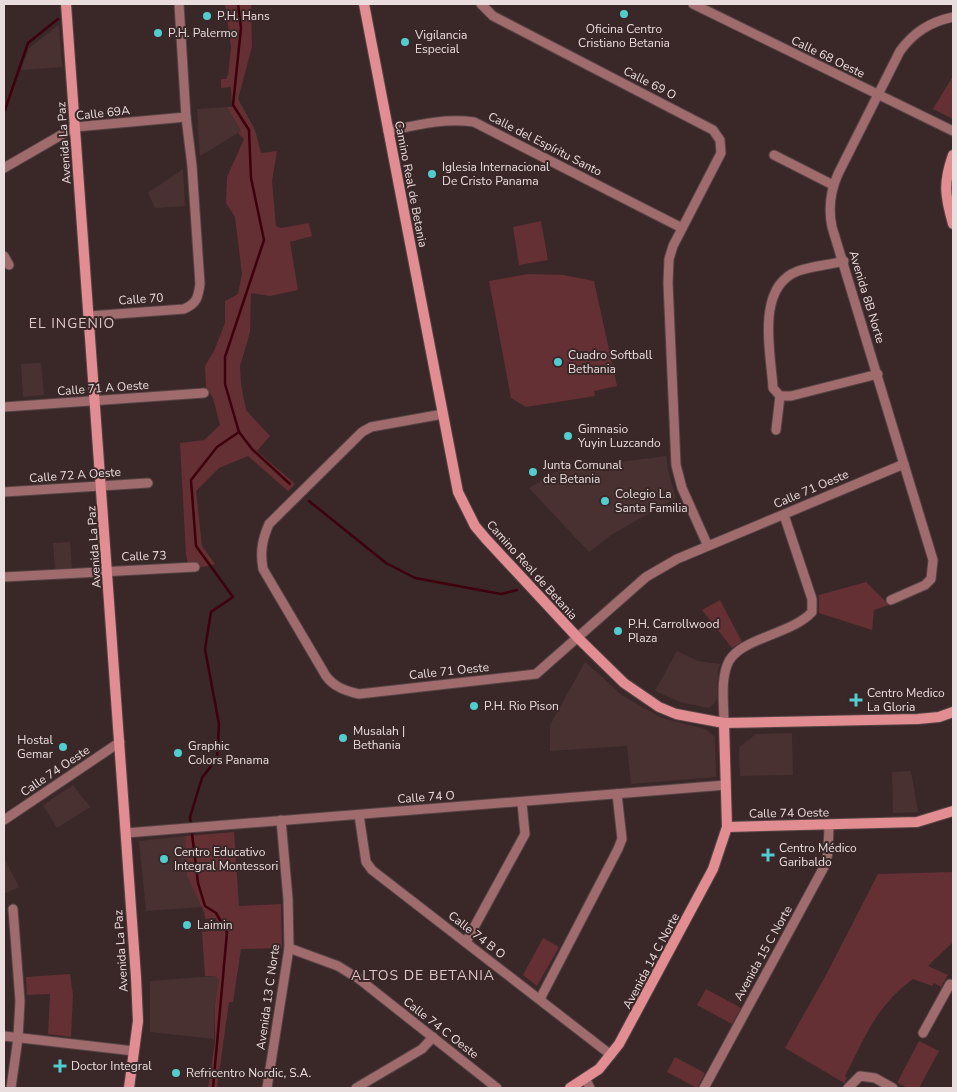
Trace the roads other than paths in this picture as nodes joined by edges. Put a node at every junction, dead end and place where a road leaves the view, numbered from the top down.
1 (66, 4) edge
2 (179, 4) edge
3 (364, 4) edge
4 (481, 4) edge
5 (693, 4) edge
6 (953, 17) edge
7 (877, 95) junction
8 (186, 118) junction
9 (76, 127) junction
10 (388, 131) junction
11 (953, 131) edge
12 (953, 154) edge
13 (774, 155) dead end
14 (4, 168) edge
15 (833, 185) junction
16 (953, 224) edge
17 (682, 228) junction
18 (4, 256) edge
19 (844, 261) junction
20 (9, 265) dead end
21 (89, 316) junction
22 (878, 374) junction
23 (204, 393) dead end
24 (780, 396) junction
25 (96, 401) junction
26 (4, 407) edge
27 (443, 414) junction
28 (776, 430) dead end
29 (904, 464) junction
30 (148, 483) dead end
31 (102, 486) junction
32 (4, 492) edge
33 (784, 515) junction
34 (707, 544) junction
35 (195, 567) dead end
36 (108, 570) junction
37 (4, 577) edge
38 (891, 600) dead end
39 (578, 638) junction
40 (953, 712) edge
41 (724, 723) junction
42 (120, 742) junction
43 (726, 785) junction
44 (617, 794) junction
45 (522, 802) junction
46 (953, 811) edge
47 (359, 815) junction
48 (4, 820) edge
49 (281, 820) junction
50 (829, 825) junction
51 (727, 827) junction
52 (126, 833) junction
53 (13, 910) dead end
54 (466, 942) junction
55 (289, 948) junction
56 (953, 986) edge
57 (540, 999) junction
58 (923, 1033) dead end
59 (4, 1036) edge
60 (433, 1037) junction
61 (18, 1038) junction
62 (134, 1051) junction
63 (611, 1055) junction
64 (585, 1078) junction
65 (11, 1088) edge
66 (129, 1088) edge
67 (268, 1088) edge
68 (356, 1088) edge
69 (497, 1088) edge
70 (570, 1088) edge
71 (590, 1088) edge
72 (704, 1088) edge
73 (848, 1088) edge
74 (893, 1088) edge

1 - 9 street, Avenida La Paz
2 - 8 street
3 - 10 street, Camino Real de Betania
4 - 17 street, Calle 69 O
5 - 7 street, Calle 68 Oeste
6 - 7 street, Avenida 8B Norte
7 - 11 street, Calle 68 Oeste
7 - 15 street, Avenida 8B Norte
8 - 9 street, Calle 69A
8 - 21 street, Calle 70
9 - 14 street, Calle 69A
9 - 21 street, Avenida La Paz
10 - 17 street, Calle del Espíritu Santo
10 - 27 street, Camino Real de Betania
12 - 16 street
13 - 15 street
15 - 19 street, Avenida 8B Norte
17 - 34 street, Calle 69 O
18 - 20 street
19 - 22 street, Avenida 8B Norte
19 - 24 street
21 - 25 street, Avenida La Paz
22 - 24 street
22 - 29 street, Avenida 8B Norte
23 - 25 street, Calle 71 A Oeste
24 - 28 street
25 - 26 street, Calle 71 A Oeste
25 - 31 street, Avenida La Paz
27 - 39 street, Camino Real de Betania
27 - 39 street, Calle 71 Oeste
29 - 33 street, Calle 71 Oeste
29 - 38 street, Avenida 8B Norte
30 - 31 street, Calle 72 A Oeste
31 - 32 street, Calle 72 A Oeste
31 - 36 street, Avenida La Paz
33 - 34 street, Calle 71 Oeste
33 - 41 street
34 - 39 street, Calle 71 Oeste
35 - 36 street, Calle 73
36 - 37 street, Calle 73
36 - 42 street, Avenida La Paz
39 - 41 street, Camino Real de Betania
40 - 41 street, Camino Real de Betania
41 - 43 street
42 - 48 street, Calle 74 Oeste
42 - 52 street, Avenida La Paz
43 - 44 street, Calle 74 O
43 - 51 street
44 - 45 street, Calle 74 O
44 - 57 street
45 - 47 street, Calle 74 O
45 - 54 street
46 - 50 street, Calle 74 Oeste
47 - 49 street, Calle 74 O
47 - 54 street, Calle 74 B O
49 - 52 street, Calle 74 O
49 - 55 street, Avenida 13 C Norte
50 - 51 street, Calle 74 Oeste
50 - 72 street, Avenida 15 C Norte
51 - 63 street, Avenida 14 C Norte
52 - 62 street, Avenida La Paz
53 - 61 street
54 - 57 street, Calle 74 B O
55 - 60 street, Calle 74 C Oeste
55 - 67 street, Avenida 13 C Norte
56 - 58 street
57 - 63 street, Calle 74 B O
59 - 61 street
60 - 68 street
60 - 69 street, Calle 74 C Oeste
61 - 62 street
61 - 65 street
62 - 66 street, Avenida La Paz
63 - 64 street, Avenida 14 C Norte
64 - 70 street, Avenida 14 C Norte
64 - 71 street
73 - 74 street

